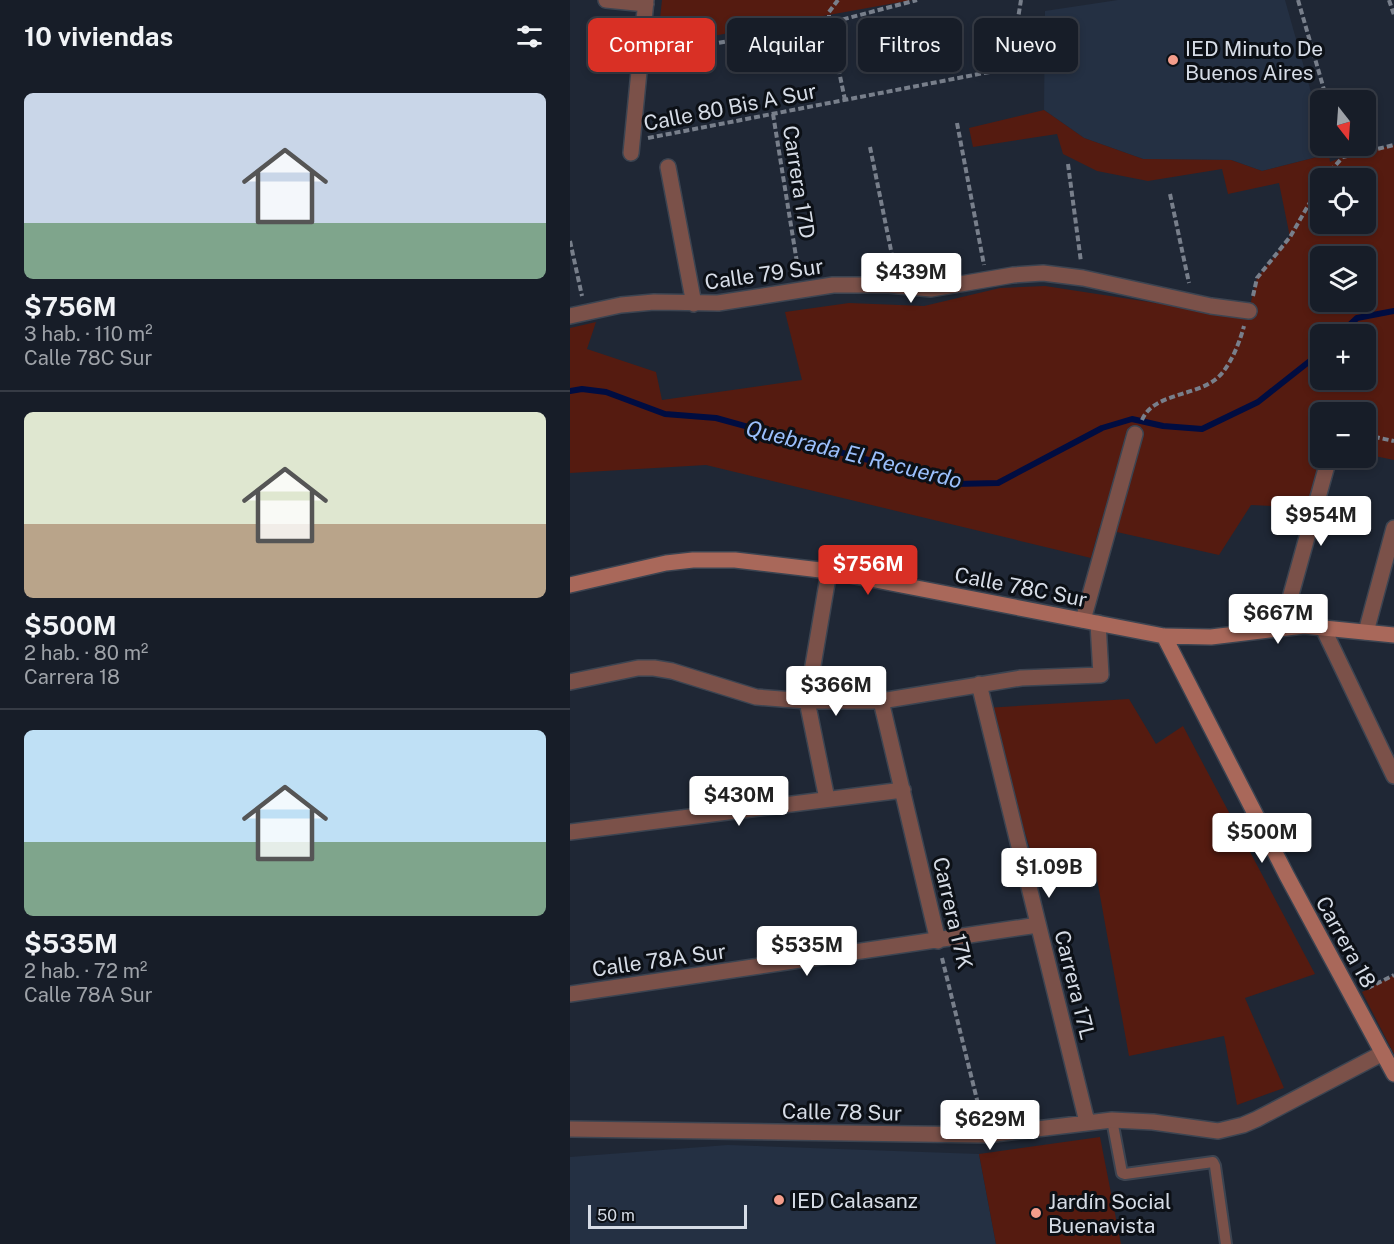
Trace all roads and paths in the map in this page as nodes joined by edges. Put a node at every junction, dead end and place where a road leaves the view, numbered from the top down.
1 (606, 0) edge
2 (838, 0) edge
3 (917, 0) edge
4 (1021, 0) edge
5 (1298, 0) edge
6 (1389, 0) edge
7 (646, 2) edge
8 (1394, 15) edge
9 (645, 18) edge
10 (829, 18) edge
11 (846, 19) edge
12 (639, 72) edge
13 (839, 72) edge
14 (1324, 90) edge
15 (845, 100) junction
16 (773, 114) junction
17 (957, 123) dead end
18 (1394, 146) edge
19 (632, 147) joint
20 (870, 147) dead end
21 (1343, 157) joint
22 (1068, 164) dead end
23 (669, 167) dead end
24 (1333, 168) edge
25 (1170, 194) dead end
26 (570, 241) edge
27 (1083, 278) junction
28 (987, 280) junction
29 (898, 285) junction
30 (802, 291) junction
31 (1193, 302) junction
32 (694, 304) junction
33 (1249, 311) dead end
34 (585, 313) junction
35 (570, 316) edge
36 (1135, 434) dead end
37 (1376, 437) edge
38 (1394, 441) edge
39 (1326, 468) edge
40 (1394, 528) edge
41 (829, 572) junction
42 (570, 585) edge
43 (1090, 622) junction
44 (1282, 627) junction
45 (1323, 628) junction
46 (1366, 632) junction
47 (1394, 635) edge
48 (1164, 636) junction
49 (570, 682) edge
50 (979, 684) junction
51 (807, 701) junction
52 (881, 701) junction
53 (1394, 776) edge
54 (903, 790) junction
55 (827, 799) junction
56 (570, 832) edge
57 (1038, 925) junction
58 (938, 941) junction
59 (1394, 975) edge
60 (570, 994) edge
61 (1352, 997) junction
62 (1383, 1053) junction
63 (1394, 1074) edge
64 (1112, 1120) junction
65 (1087, 1122) junction
66 (570, 1129) edge
67 (986, 1135) junction
68 (1226, 1244) edge

1 - 7 street
2 - 10 path
3 - 11 path
4 - 15 path, Calle 80 Bis A Sur
5 - 14 path
6 - 8 path
7 - 9 street
12 - 19 street
13 - 15 path
15 - 16 path, Calle 80 Bis A Sur
16 - 19 path, Calle 80 Bis A Sur
16 - 30 path, Carrera 17D
17 - 28 path
18 - 21 path
20 - 29 path
21 - 24 path
22 - 27 path
23 - 32 street
25 - 31 path
26 - 34 path
27 - 28 street, Calle 79 Sur
27 - 31 street, Calle 79 Sur
28 - 29 street, Calle 79 Sur
29 - 30 street, Calle 79 Sur
30 - 32 street, Calle 79 Sur
31 - 33 street, Calle 79 Sur
32 - 34 street, Calle 79 Sur
34 - 35 street, Calle 79 Sur
36 - 43 street
37 - 38 path
39 - 44 street
40 - 46 street
41 - 42 street, Calle 78C Sur
41 - 43 street, Calle 78C Sur
41 - 51 street
43 - 48 street, Calle 78C Sur
43 - 50 street
44 - 45 street, Calle 78C Sur
44 - 48 street, Calle 78C Sur
45 - 46 street, Calle 78C Sur
45 - 53 street
46 - 47 street, Calle 78C Sur
48 - 61 street, Carrera 18
49 - 51 street
50 - 52 street
50 - 57 street, Carrera 17L
51 - 52 street
51 - 55 street
52 - 54 street, Carrera 17K
54 - 55 street
54 - 58 street, Carrera 17K
55 - 56 street
57 - 58 street, Calle 78A Sur
57 - 65 street, Carrera 17L
58 - 60 street, Calle 78A Sur
58 - 67 path, Carrera 17K
59 - 61 path
61 - 62 street, Carrera 18
62 - 63 street, Carrera 18
62 - 64 street, Calle 78 Sur
64 - 65 street, Calle 78 Sur
64 - 68 lane
65 - 67 street, Calle 78 Sur
66 - 67 street, Calle 78 Sur

